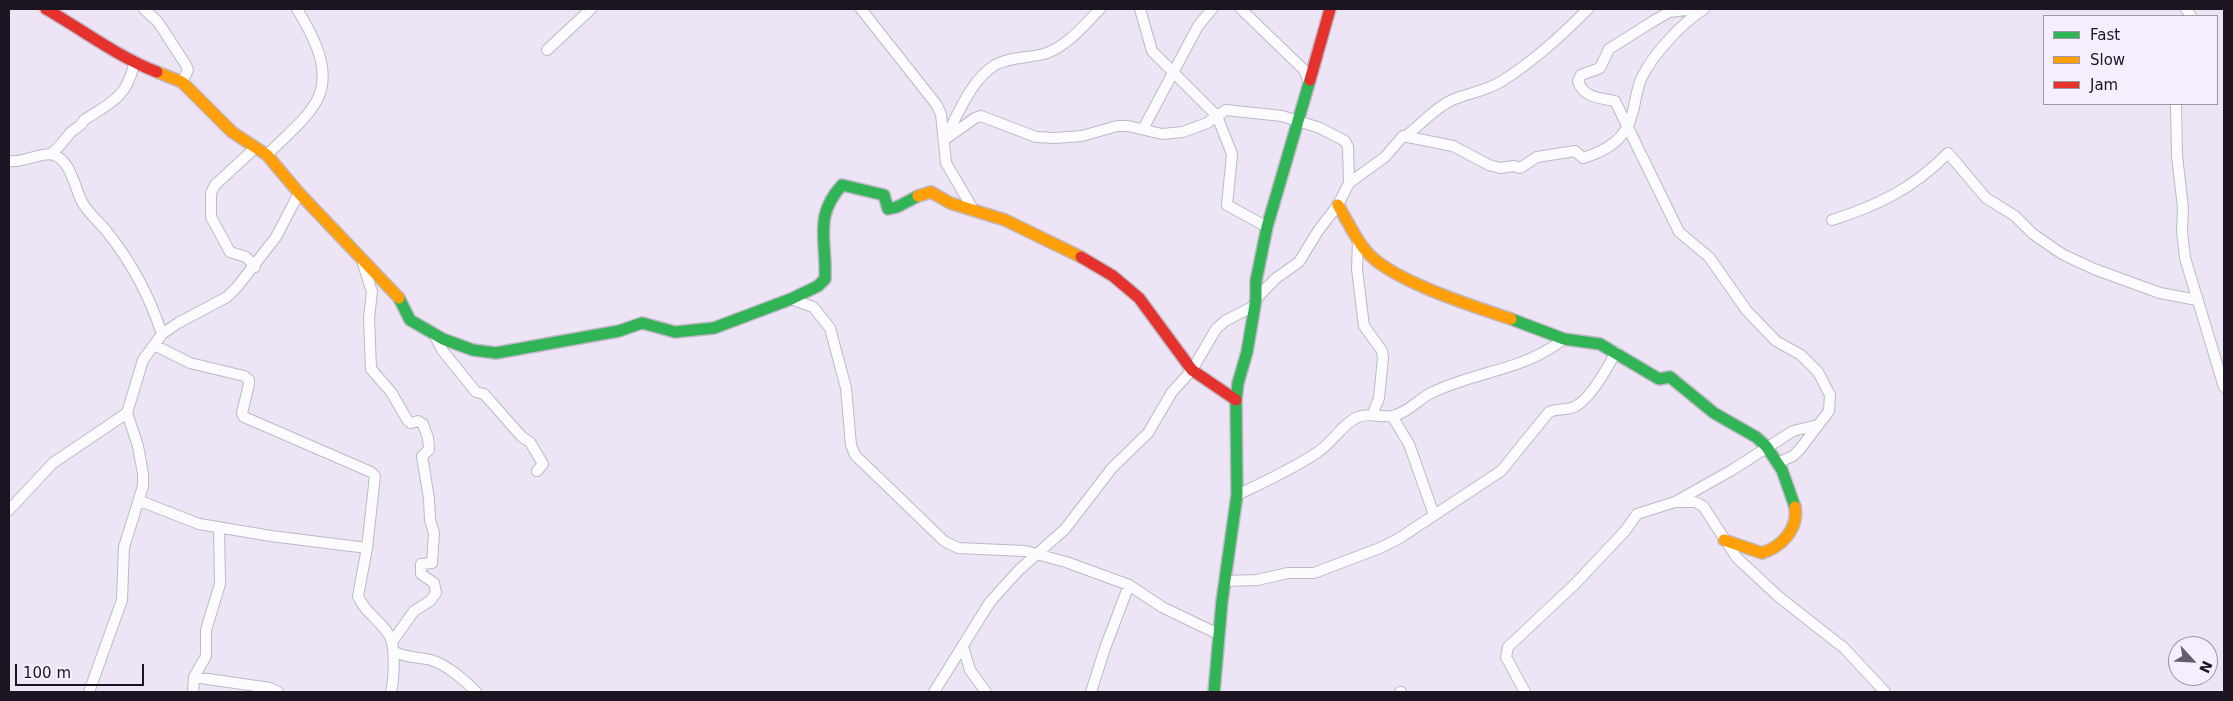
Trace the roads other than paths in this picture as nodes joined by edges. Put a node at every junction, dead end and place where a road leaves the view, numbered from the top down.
1 (46, 9) edge
2 (144, 9) edge
3 (297, 9) edge
4 (591, 9) edge
5 (861, 9) edge
6 (1100, 9) edge
7 (1140, 9) edge
8 (1212, 9) edge
9 (1241, 9) edge
10 (1330, 9) edge
11 (1588, 9) edge
12 (1695, 9) edge
13 (1704, 9) edge
14 (547, 50) dead end
15 (134, 64) junction
16 (1174, 73) junction
17 (182, 82) junction
18 (1309, 83) junction
19 (2176, 105) edge
20 (1217, 116) junction
21 (1299, 120) junction
22 (1627, 127) junction
23 (1143, 129) junction
24 (1406, 136) junction
25 (944, 140) junction
26 (255, 148) junction
27 (51, 154) junction
28 (267, 155) junction
29 (9, 161) edge
30 (1349, 183) junction
31 (299, 192) junction
32 (1338, 205) junction
33 (974, 211) junction
34 (1832, 220) dead end
35 (1268, 227) junction
36 (1358, 240) junction
37 (360, 256) junction
38 (255, 266) junction
39 (791, 299) junction
40 (2197, 300) junction
41 (1255, 303) junction
42 (433, 333) junction
43 (162, 334) junction
44 (1564, 339) junction
45 (154, 345) junction
46 (1616, 352) junction
47 (1192, 370) junction
48 (2224, 387) edge
49 (1236, 400) junction
50 (127, 413) junction
51 (1373, 414) junction
52 (1392, 416) junction
53 (1818, 425) junction
54 (1767, 447) junction
55 (1777, 462) junction
56 (537, 471) dead end
57 (1237, 495) junction
58 (140, 501) junction
59 (1675, 502) junction
60 (9, 510) edge
61 (1434, 515) junction
62 (219, 527) junction
63 (1724, 540) junction
64 (367, 548) junction
65 (1038, 554) junction
66 (1224, 581) junction
67 (1129, 585) junction
68 (1218, 634) junction
69 (392, 647) junction
70 (963, 647) junction
71 (194, 677) junction
72 (88, 692) edge
73 (193, 692) edge
74 (278, 692) edge
75 (391, 692) edge
76 (476, 692) edge
77 (934, 692) edge
78 (986, 692) edge
79 (1091, 692) edge
80 (1214, 692) edge
81 (1525, 692) edge
82 (1885, 692) edge

1 - 15 street
2 - 17 street
3 - 28 street
4 - 14 street
5 - 25 street
6 - 25 street
7 - 16 street
8 - 16 street
9 - 18 street
10 - 18 street
11 - 24 street
12 - 22 street
13 - 22 street
15 - 17 street
15 - 27 street
16 - 20 street
16 - 23 street
17 - 26 street
18 - 21 street
19 - 40 street
20 - 21 street
20 - 23 street
20 - 35 street
21 - 30 street
21 - 35 street
22 - 24 street
22 - 53 street
23 - 25 street
24 - 30 street
25 - 33 street
26 - 28 street
26 - 38 street
27 - 29 street
27 - 43 street
28 - 31 street
30 - 32 street
31 - 37 street
31 - 38 street
32 - 36 street
32 - 41 street
33 - 39 street
33 - 47 street
34 - 40 street
35 - 41 street
36 - 44 street
36 - 51 street
37 - 42 street
37 - 69 street
38 - 43 street
39 - 42 street
39 - 65 street
40 - 48 street
41 - 47 street
41 - 49 street
42 - 56 street
43 - 45 street
44 - 46 street
44 - 52 street
45 - 50 street
45 - 64 street
46 - 54 street
46 - 61 street
47 - 49 street
47 - 65 street
49 - 57 street
50 - 58 street
50 - 60 street
51 - 52 street
51 - 57 street
52 - 61 street
53 - 54 street
53 - 55 street
54 - 55 street
54 - 59 street
55 - 63 street
57 - 66 street
58 - 62 street
58 - 72 street
59 - 63 street
59 - 81 street
61 - 66 street
62 - 64 street
62 - 71 street
63 - 82 street
64 - 69 street
65 - 67 street
65 - 70 street
66 - 68 street
67 - 68 street
67 - 79 street
68 - 80 street
69 - 75 street
69 - 76 street
70 - 77 street
70 - 78 street
71 - 73 street
71 - 74 street

